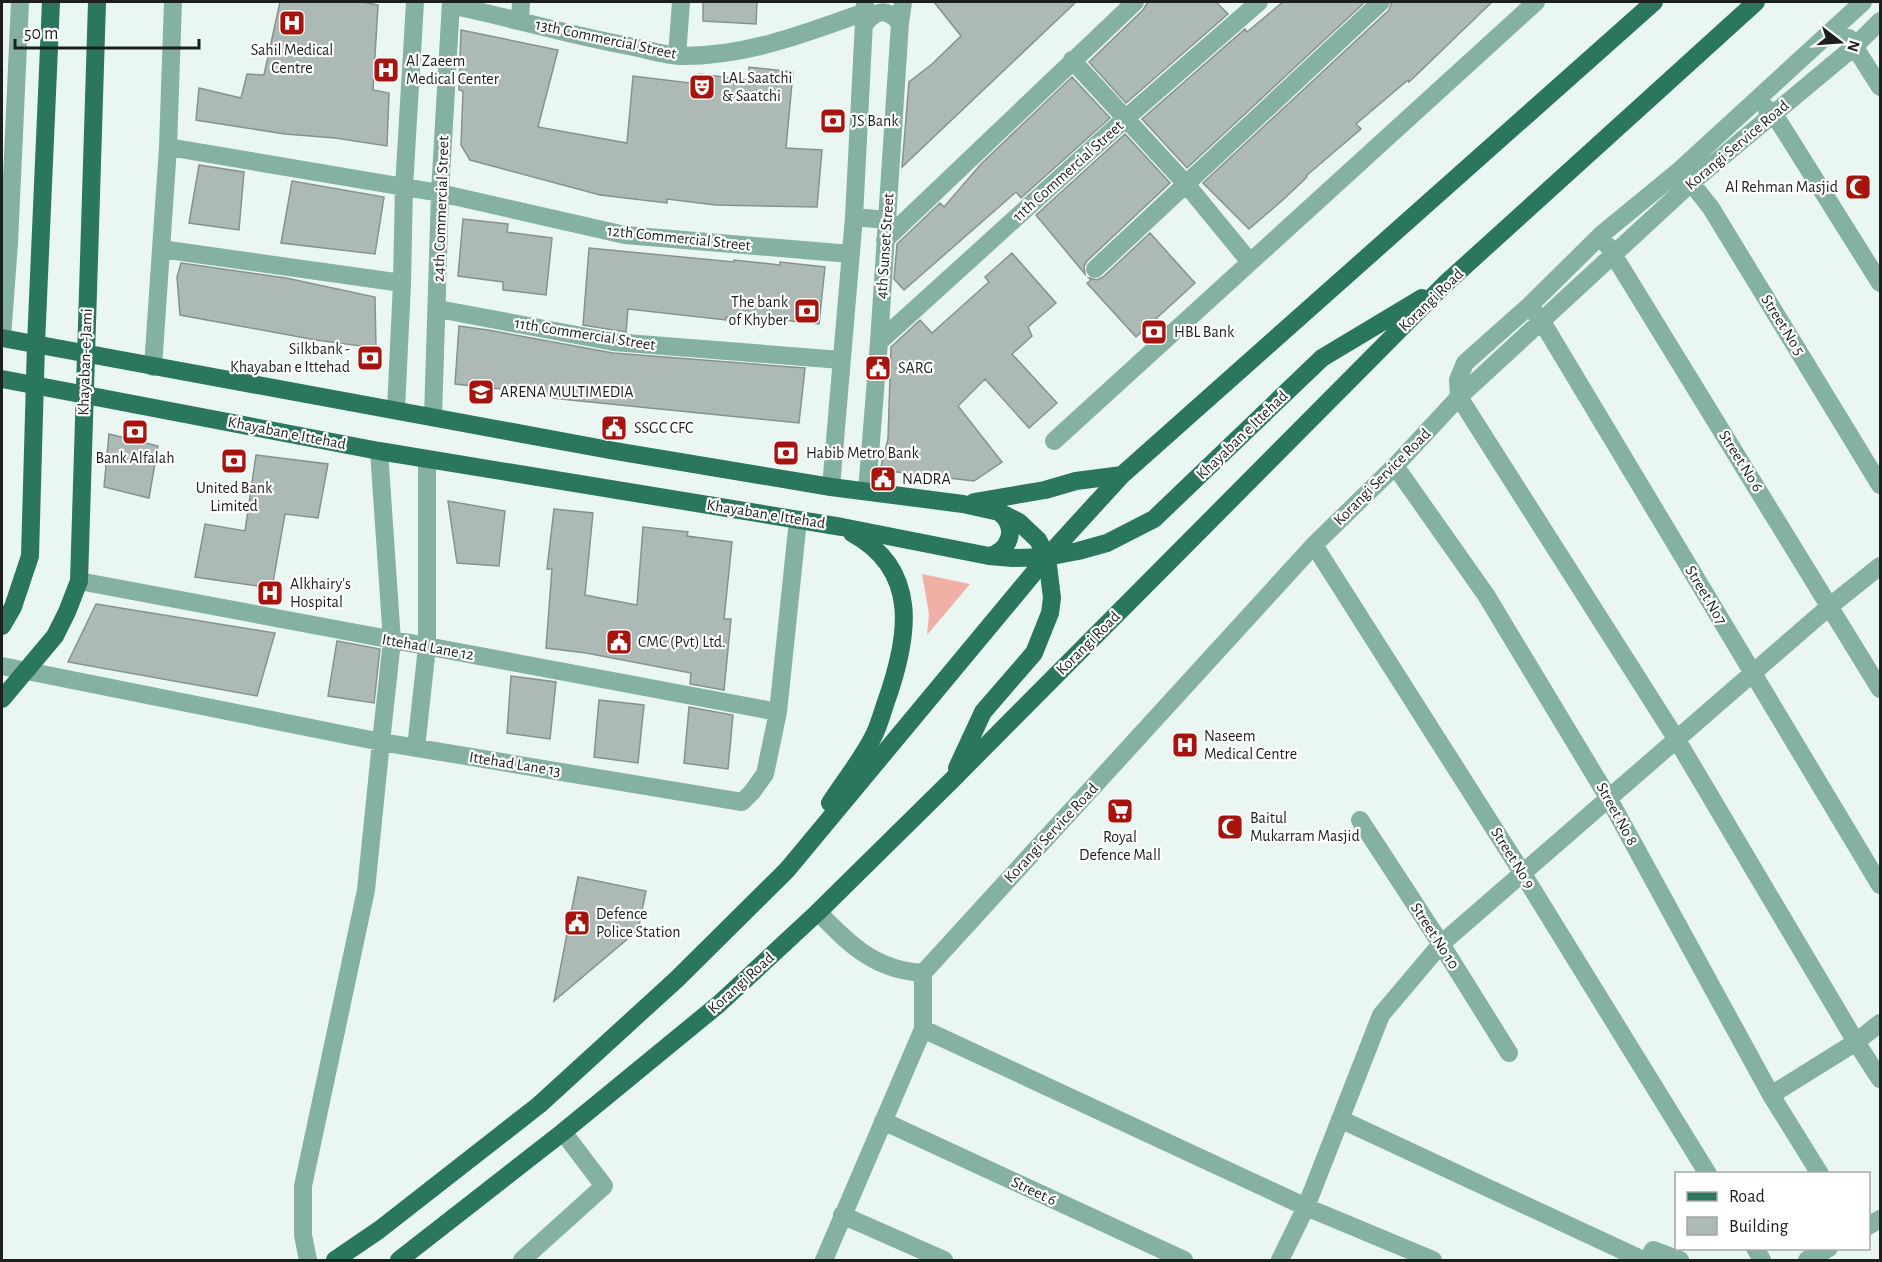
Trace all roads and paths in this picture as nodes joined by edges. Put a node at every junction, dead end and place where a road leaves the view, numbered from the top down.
1 (20, 2) edge
2 (51, 2) edge
3 (97, 2) edge
4 (173, 2) edge
5 (415, 2) edge
6 (521, 2) edge
7 (681, 2) edge
8 (903, 2) edge
9 (1135, 2) edge
10 (1259, 2) edge
11 (1381, 2) edge
12 (1536, 2) edge
13 (1654, 2) edge
14 (1756, 2) edge
15 (1863, 2) edge
16 (451, 3) edge
17 (865, 13) edge
18 (520, 20) junction
19 (1881, 21) edge
20 (900, 23) junction
21 (1839, 24) junction
22 (1855, 45) junction
23 (677, 56) junction
24 (1072, 60) junction
25 (1881, 87) edge
26 (1755, 99) junction
27 (1774, 114) junction
28 (1126, 118) junction
29 (168, 147) junction
30 (7, 164) edge
31 (1686, 176) junction
32 (1186, 184) junction
33 (404, 187) junction
34 (440, 193) junction
35 (854, 217) junction
36 (888, 220) junction
37 (1602, 234) junction
38 (885, 240) junction
39 (5, 243) edge
40 (161, 249) junction
41 (851, 254) junction
42 (1613, 255) junction
43 (1250, 262) junction
44 (1095, 268) dead end
45 (402, 283) junction
46 (1881, 283) edge
47 (1445, 284) junction
48 (438, 309) junction
49 (1535, 313) junction
50 (2, 338) edge
51 (879, 342) junction
52 (36, 344) junction
53 (86, 353) junction
54 (841, 360) junction
55 (153, 367) junction
56 (2, 379) edge
57 (36, 385) junction
58 (84, 395) junction
59 (1459, 397) junction
60 (396, 410) junction
61 (433, 417) junction
62 (1054, 441) dead end
63 (379, 451) junction
64 (427, 459) junction
65 (1395, 466) junction
66 (1122, 475) junction
67 (1881, 484) edge
68 (831, 487) junction
69 (867, 491) junction
70 (963, 504) junction
71 (999, 512) junction
72 (798, 520) junction
73 (842, 527) junction
74 (1314, 545) junction
75 (989, 556) junction
76 (1047, 557) junction
77 (1881, 566) edge
78 (79, 581) junction
79 (1830, 606) junction
80 (2, 626) edge
81 (392, 640) junction
82 (427, 646) junction
83 (2, 666) edge
84 (26, 670) junction
85 (1753, 674) junction
86 (1881, 688) edge
87 (2, 699) edge
88 (778, 712) junction
89 (1677, 740) junction
90 (381, 742) junction
91 (416, 748) junction
92 (951, 781) junction
93 (1609, 799) junction
94 (1360, 820) dead end
95 (787, 870) junction
96 (1523, 874) junction
97 (1881, 885) edge
98 (818, 912) junction
99 (1441, 944) junction
100 (923, 973) junction
101 (1881, 1023) edge
102 (923, 1029) junction
103 (1856, 1042) junction
104 (1509, 1053) dead end
105 (1881, 1079) edge
106 (1771, 1095) junction
107 (1341, 1119) junction
108 (884, 1121) junction
109 (563, 1132) junction
110 (1707, 1172) edge
111 (1819, 1172) edge
112 (1306, 1207) junction
113 (842, 1215) junction
114 (1826, 1250) edge
115 (308, 1260) edge
116 (335, 1260) edge
117 (399, 1260) edge
118 (522, 1260) edge
119 (824, 1260) edge
120 (944, 1260) edge
121 (1184, 1260) edge
122 (1280, 1260) edge
123 (1433, 1260) edge
124 (1643, 1260) edge
125 (1648, 1260) edge
126 (1680, 1260) edge
127 (1808, 1260) edge

1 - 30 street
2 - 52 main road
3 - 53 main road, Khayaban-e-Jami
4 - 29 street
5 - 33 street
6 - 18 street
7 - 23 street
8 - 20 street, 4th Sunset Street
9 - 24 street
10 - 28 street, 11th Commercial Street
11 - 32 street
12 - 43 street
13 - 66 main road
14 - 47 main road, Korangi Road
15 - 21 street
16 - 18 street, 13th Commercial Street
16 - 34 street, 24th Commercial Street
17 - 20 street, 13th Commercial Street
17 - 23 street, 13th Commercial Street
17 - 35 street, 4th Sunset Street
18 - 23 street, 13th Commercial Street
19 - 22 street, Korangi Service Road
20 - 36 street, 4th Sunset Street
21 - 22 street
21 - 26 street
22 - 25 street
22 - 27 street, Korangi Service Road
24 - 28 street
24 - 38 street
26 - 27 street
26 - 31 street
27 - 31 street, Korangi Service Road
27 - 46 street
28 - 32 street
28 - 51 street, 11th Commercial Street
29 - 33 street
29 - 40 street
30 - 39 street
31 - 37 street
31 - 42 street, Korangi Service Road
31 - 67 street, Street No 5
32 - 43 street
32 - 44 street
33 - 34 street, 12th Commercial Street
33 - 45 street
34 - 41 street, 12th Commercial Street
34 - 48 street, 24th Commercial Street
35 - 36 street
35 - 41 street, 4th Sunset Street
36 - 38 street, 4th Sunset Street
37 - 42 street, Street No 6
37 - 49 street
38 - 51 street, 4th Sunset Street
39 - 50 street
40 - 45 street
40 - 55 street
41 - 54 street, 4th Sunset Street
42 - 49 street, Korangi Service Road
42 - 79 street, Street No 6
43 - 62 street
45 - 60 street
47 - 76 main road, Khayaban e Ittehad
47 - 92 main road, Korangi Road
48 - 54 street, 11th Commercial Street
48 - 61 street, 24th Commercial Street
49 - 59 street, Korangi Service Road
49 - 85 street, Street No7
50 - 52 main road
51 - 69 street, 4th Sunset Street
52 - 53 main road
52 - 57 main road
53 - 55 main road
53 - 58 main road, Khayaban-e-Jami
54 - 68 street, 4th Sunset Street
55 - 60 main road
56 - 57 main road, Khayaban e Ittehad
57 - 58 main road, Khayaban e Ittehad
57 - 80 main road
58 - 63 main road, Khayaban e Ittehad
58 - 78 main road, Khayaban-e-Jami
59 - 65 street, Korangi Service Road
59 - 89 street
60 - 61 main road
61 - 68 main road
63 - 64 main road, Khayaban e Ittehad
63 - 81 street
64 - 72 main road, Khayaban e Ittehad
64 - 82 street
65 - 74 street, Korangi Service Road
65 - 93 street, Street No 8
66 - 70 main road
66 - 76 main road
68 - 69 main road
69 - 70 main road
70 - 71 main road
71 - 75 main road
71 - 76 main road
72 - 73 main road, Khayaban e Ittehad
72 - 88 street, Ittehad Lane 13
73 - 75 main road, Khayaban e Ittehad
73 - 95 main road
74 - 96 street, Street No 9
74 - 100 street, Korangi Service Road
75 - 76 main road, Khayaban e Ittehad
76 - 92 main road
76 - 95 main road
77 - 79 street
78 - 81 street, Ittehad Lane 12
78 - 84 main road, Khayaban-e-Jami
79 - 85 street
79 - 86 street, Street No 6
81 - 82 street, Ittehad Lane 12
81 - 90 street
82 - 88 street, Ittehad Lane 12
82 - 91 street
83 - 84 street, Ittehad Lane 13
84 - 87 main road, Khayaban-e-Jami
84 - 90 street, Ittehad Lane 13
85 - 89 street
85 - 97 street, Street No7
88 - 91 street, Ittehad Lane 13
89 - 93 street
89 - 103 street
90 - 91 street, Ittehad Lane 13
90 - 115 street
92 - 98 main road, Korangi Road
93 - 96 street
93 - 106 street, Street No 8
94 - 99 street, Street No 10
95 - 116 main road
96 - 99 street
96 - 110 street, Street No 9
98 - 100 street
98 - 109 main road, Korangi Road
99 - 104 street, Street No 10
99 - 107 street
100 - 102 street
101 - 103 street
102 - 108 street
102 - 112 street
103 - 105 street
103 - 106 street
106 - 111 street, Street No 8
107 - 112 street
107 - 124 street
108 - 113 street
108 - 121 street, Street 6
109 - 117 main road, Korangi Road
109 - 118 street
112 - 122 street
112 - 123 street
113 - 119 street
113 - 120 street
114 - 127 street
125 - 126 street

